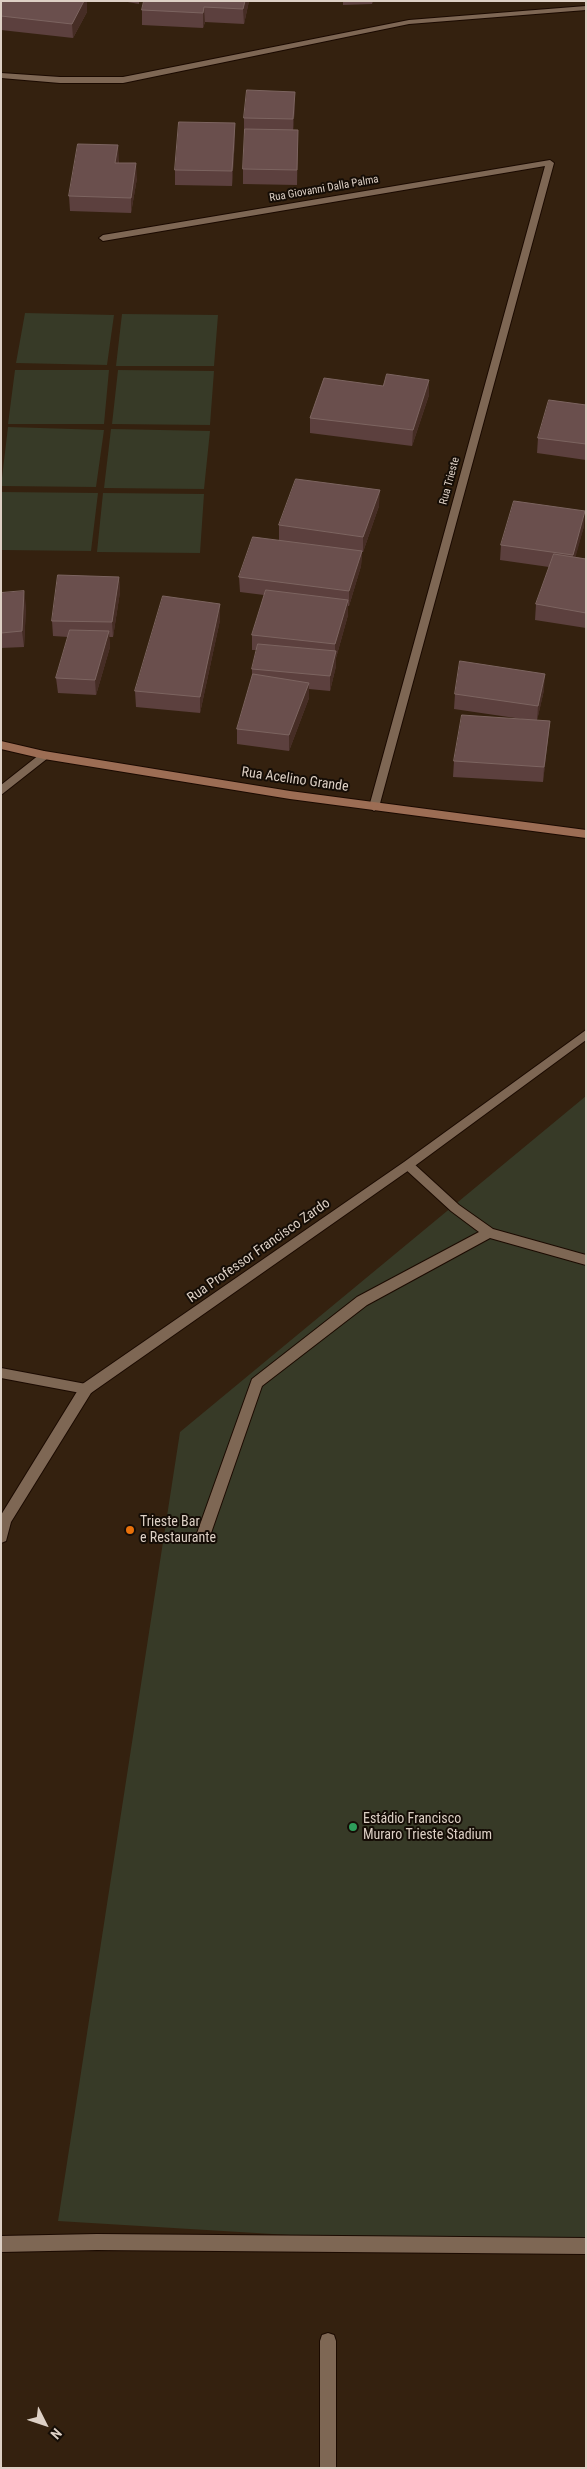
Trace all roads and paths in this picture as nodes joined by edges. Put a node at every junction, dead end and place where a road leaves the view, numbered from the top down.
1 (586, 8) edge
2 (1, 75) edge
3 (550, 163) joint
4 (103, 238) dead end
5 (1, 746) edge
6 (44, 755) junction
7 (1, 791) edge
8 (374, 806) junction
9 (586, 834) edge
10 (586, 1034) edge
11 (408, 1165) junction
12 (489, 1233) junction
13 (586, 1260) edge
14 (1, 1373) edge
15 (86, 1389) junction
16 (203, 1536) dead end
17 (1, 1537) edge
18 (1, 2244) edge
19 (586, 2246) edge
20 (328, 2341) dead end
21 (328, 2468) edge

1 - 2 street
3 - 4 street, Rua Giovanni Dalla Palma
3 - 8 street, Rua Trieste
5 - 6 street, Rua Acelino Grande
6 - 7 street
6 - 8 street, Rua Acelino Grande
8 - 9 street, Rua Acelino Grande
10 - 11 street, Rua Professor Francisco Zardo
11 - 12 street
11 - 15 street, Rua Professor Francisco Zardo
12 - 13 street
12 - 16 street
14 - 15 street
15 - 17 street, Rua Professor Francisco Zardo
18 - 19 street
20 - 21 street

